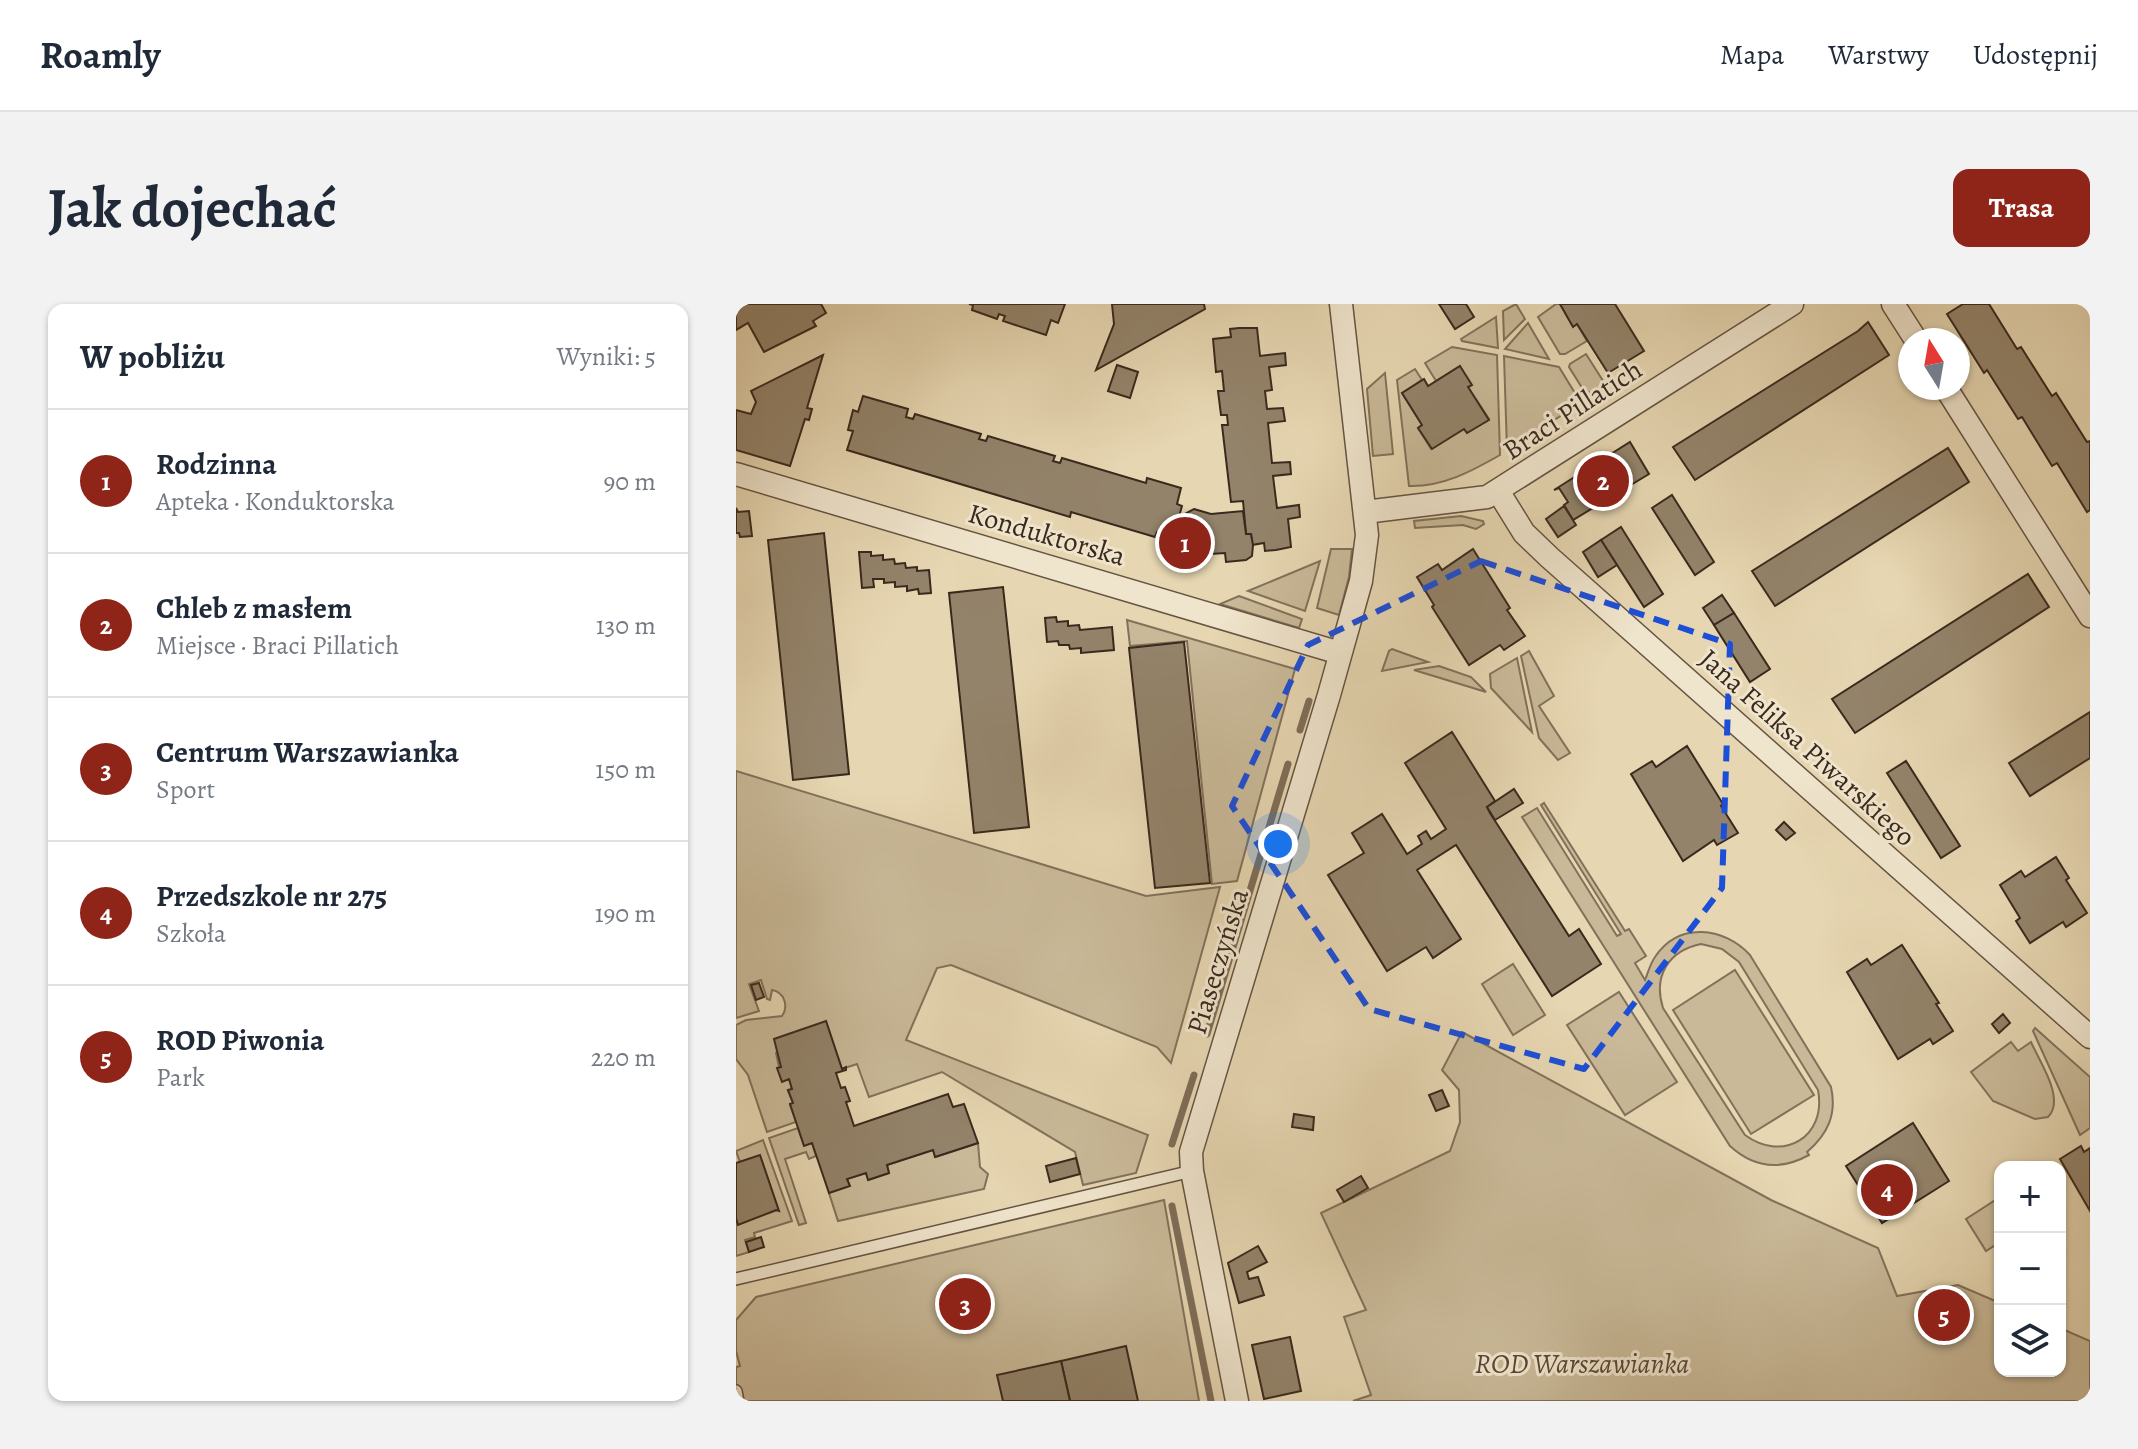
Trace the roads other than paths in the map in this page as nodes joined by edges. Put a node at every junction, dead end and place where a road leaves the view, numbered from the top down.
1 (1341, 304) edge
2 (1792, 304) edge
3 (1893, 304) edge
4 (1908, 328) edge
5 (1954, 400) edge
6 (736, 474) edge
7 (1498, 491) junction
8 (1365, 512) junction
9 (2090, 616) edge
10 (1340, 653) junction
11 (2090, 1037) edge
12 (1192, 1171) junction
13 (736, 1279) edge
14 (736, 1391) edge
15 (738, 1401) edge
16 (1237, 1401) edge

1 - 8 street, Piaseczyńska
2 - 7 street, Braci Pillatich
3 - 4 street
5 - 9 street
6 - 10 street, Konduktorska
7 - 8 street, Braci Pillatich
7 - 11 street, Jana Feliksa Piwarskiego
8 - 10 street, Piaseczyńska
10 - 12 street, Piaseczyńska
12 - 13 lane
12 - 16 street, Piaseczyńska
14 - 15 lane

